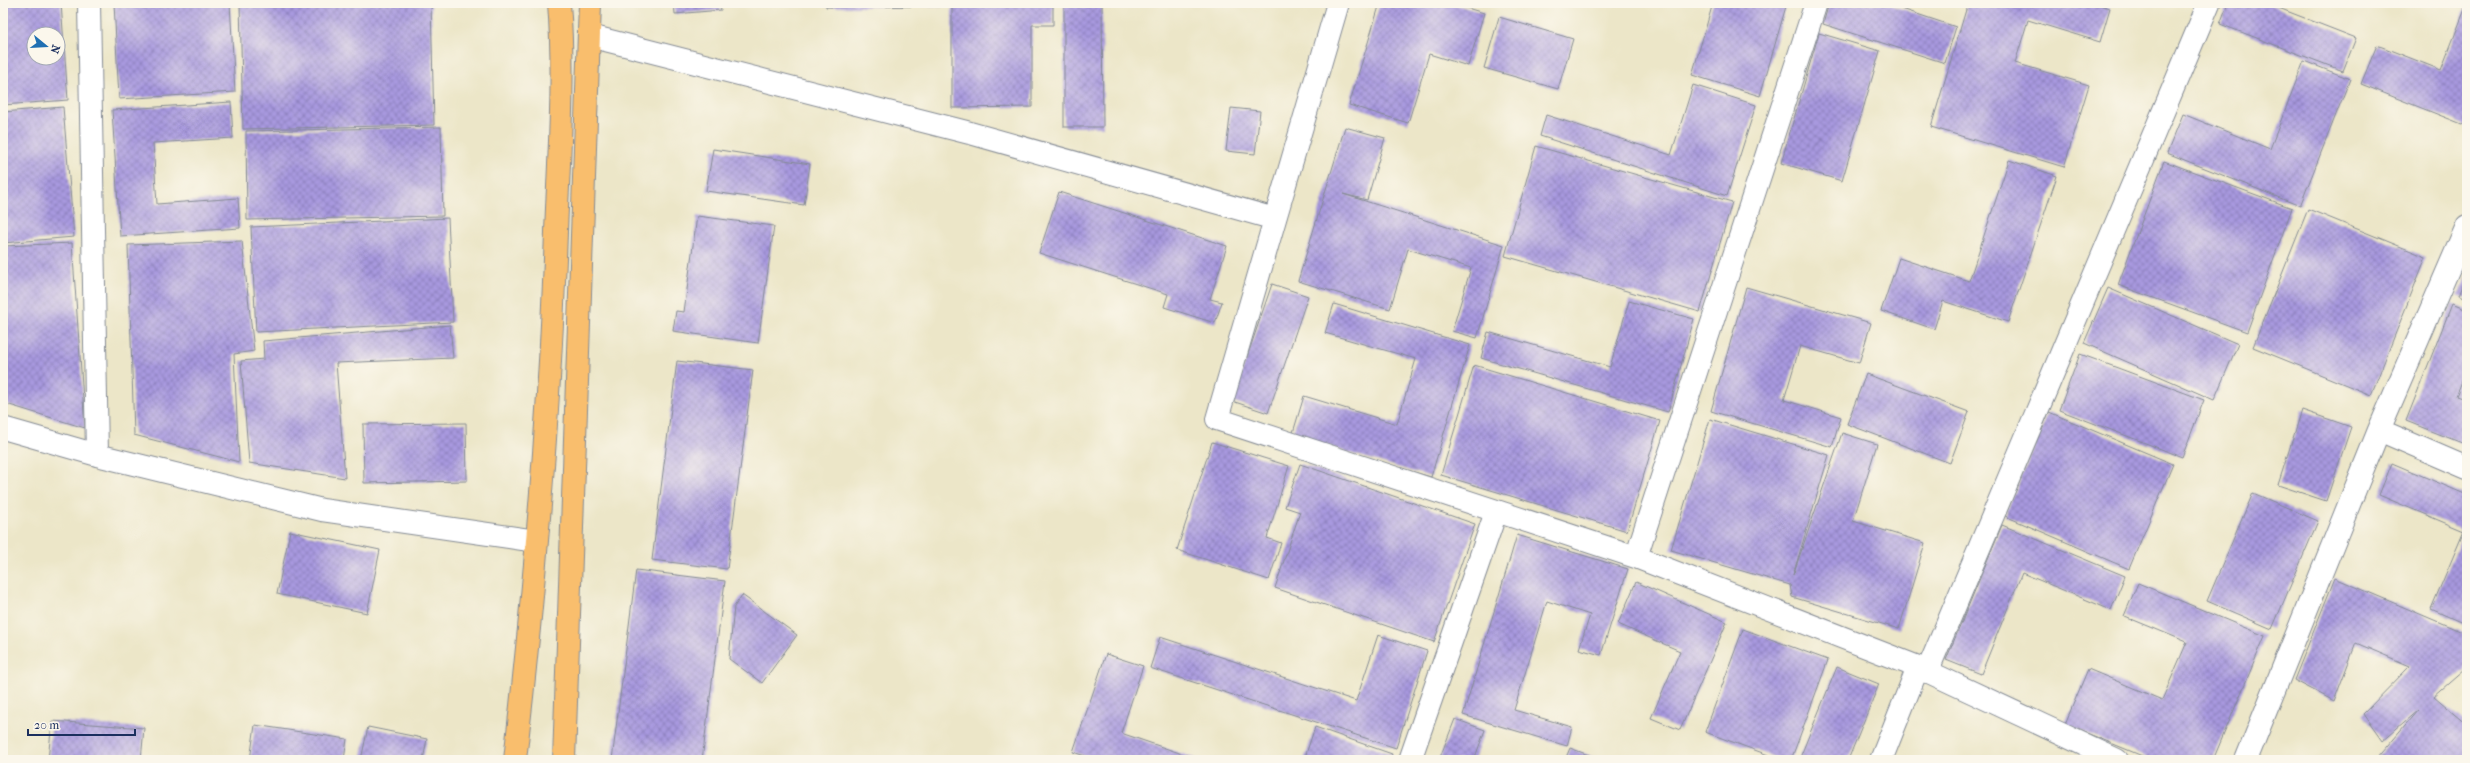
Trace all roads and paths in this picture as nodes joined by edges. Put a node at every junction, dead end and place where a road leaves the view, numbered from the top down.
1 (89, 3) edge
2 (559, 3) edge
3 (590, 3) edge
4 (1338, 3) edge
5 (1816, 3) edge
6 (2209, 3) edge
7 (590, 36) junction
8 (1275, 219) junction
9 (2467, 226) edge
10 (3, 428) edge
11 (2379, 430) junction
12 (97, 455) junction
13 (2467, 468) edge
14 (1496, 512) junction
15 (536, 542) junction
16 (1636, 557) junction
17 (1923, 669) junction
18 (515, 760) edge
19 (564, 760) edge
20 (1410, 760) edge
21 (1881, 760) edge
22 (2117, 760) edge
23 (2246, 760) edge

1 - 12 street
2 - 15 main road
3 - 7 main road
4 - 8 street
5 - 16 street
6 - 17 street
7 - 8 street
7 - 19 main road
8 - 14 street
9 - 11 street
10 - 12 street
11 - 13 street
11 - 23 street
12 - 15 street
14 - 16 street
14 - 20 street
15 - 18 main road
16 - 17 street
17 - 21 street
17 - 22 street

